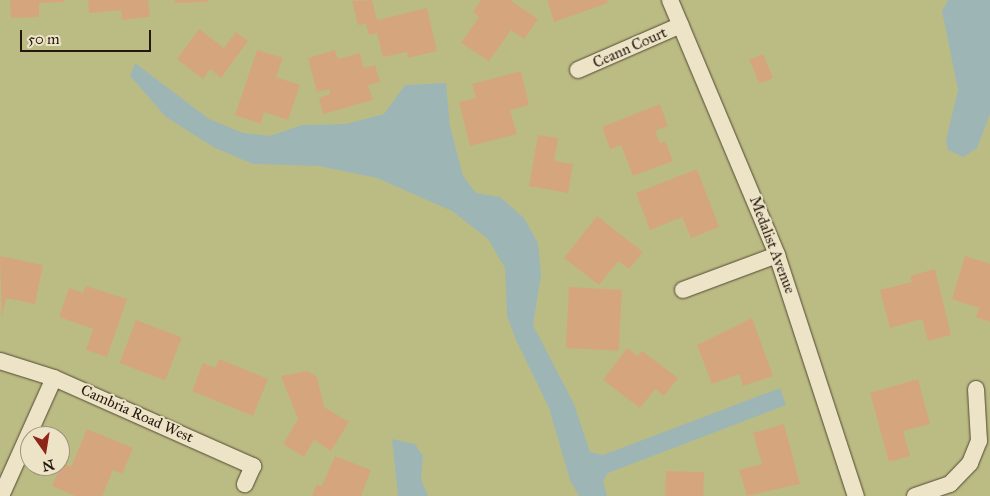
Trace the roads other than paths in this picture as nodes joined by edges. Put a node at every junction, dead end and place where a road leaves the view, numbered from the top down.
1 (670, 0) edge
2 (681, 25) junction
3 (578, 70) dead end
4 (777, 255) junction
5 (683, 290) dead end
6 (0, 361) edge
7 (54, 378) junction
8 (976, 389) dead end
9 (244, 484) dead end
10 (1, 496) edge
11 (856, 496) edge
12 (915, 496) edge

1 - 2 street, Medalist Avenue
2 - 3 street, Ceann Court
2 - 4 street, Medalist Avenue
4 - 5 street
4 - 11 street, Medalist Avenue
6 - 7 street, Cambria Road West
7 - 9 street, Cambria Road West
7 - 10 street
8 - 12 street

